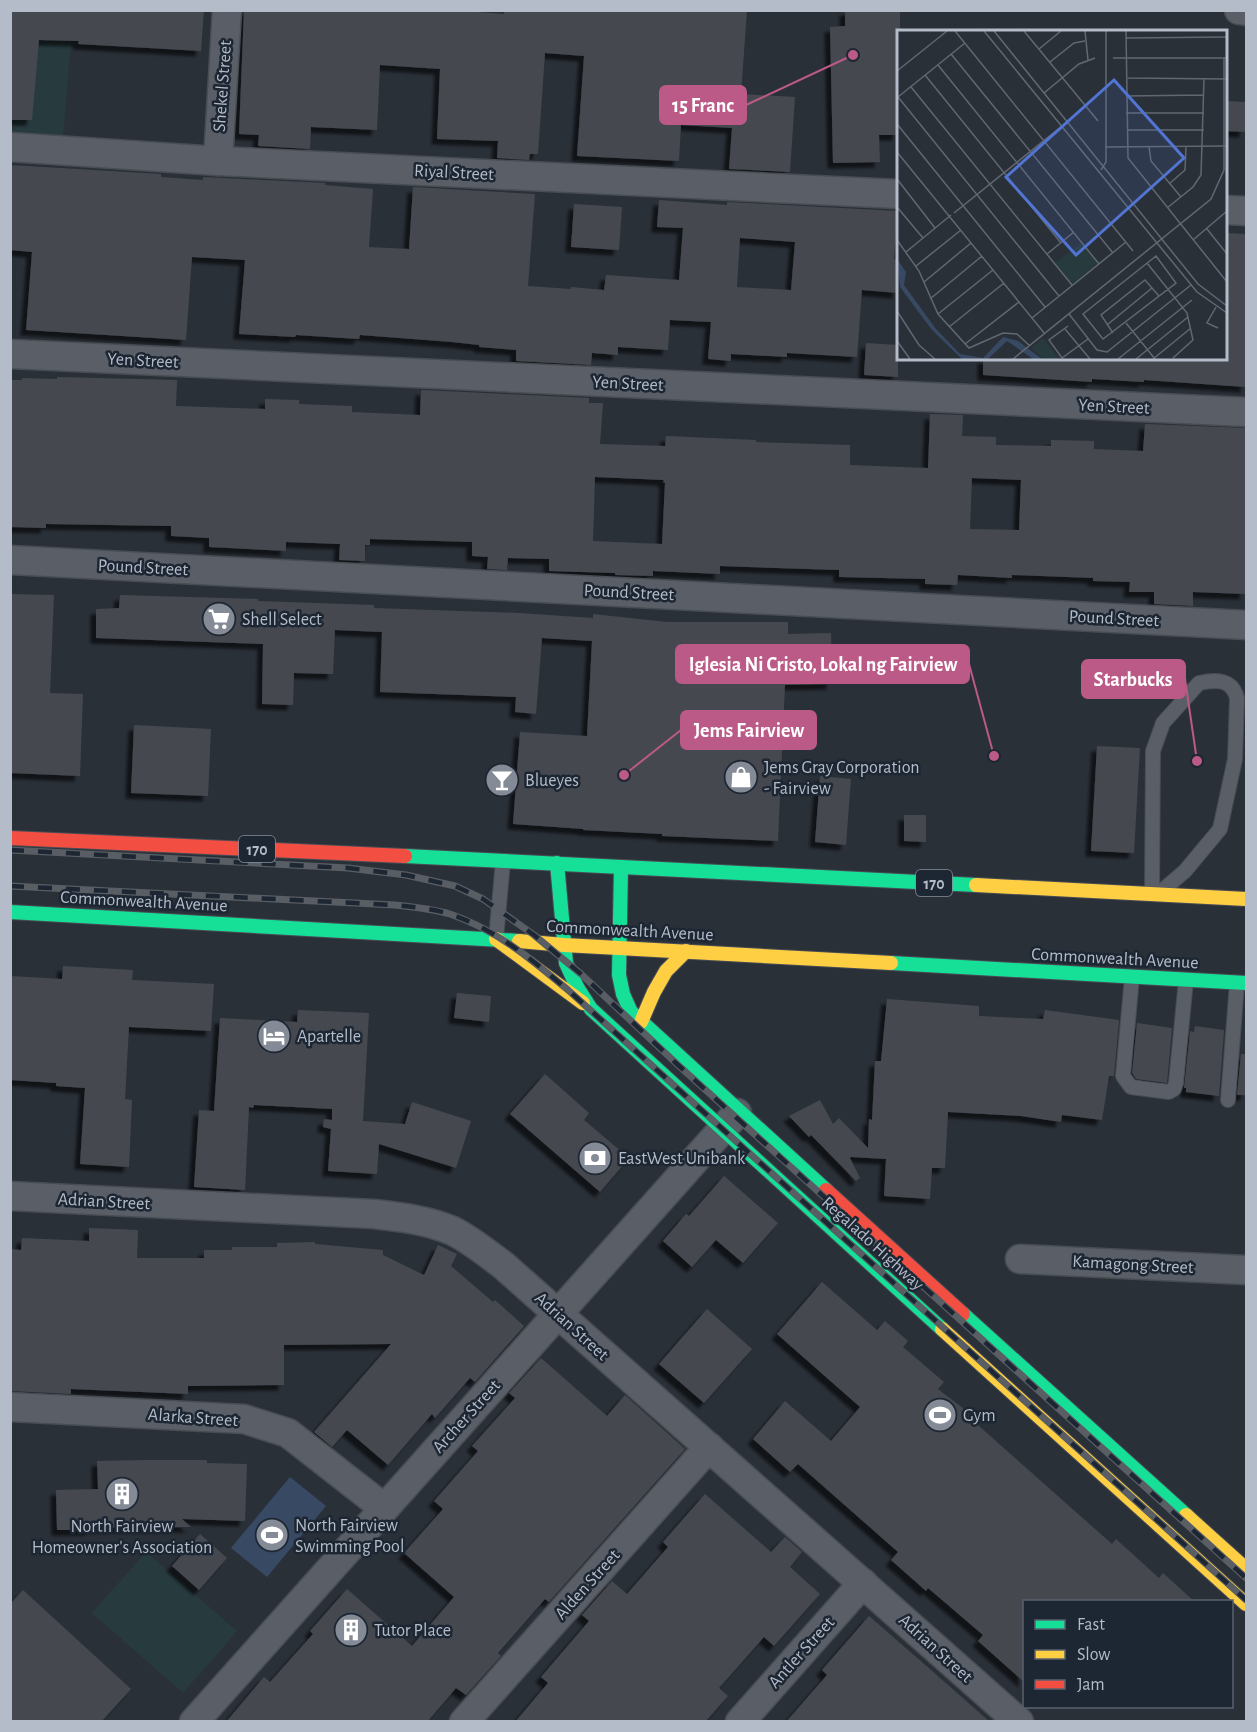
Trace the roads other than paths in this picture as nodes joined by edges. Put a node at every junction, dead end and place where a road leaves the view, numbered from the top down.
1 (227, 10) edge
2 (1239, 10) edge
3 (1246, 11) edge
4 (10, 147) edge
5 (218, 161) junction
6 (897, 194) edge
7 (1227, 210) edge
8 (1246, 211) edge
9 (10, 354) edge
10 (1246, 412) edge
11 (10, 560) edge
12 (1246, 625) edge
13 (10, 838) edge
14 (503, 861) junction
15 (557, 863) junction
16 (621, 867) junction
17 (1155, 894) junction
18 (1246, 899) edge
19 (10, 912) edge
20 (496, 939) junction
21 (564, 945) junction
22 (619, 948) junction
23 (686, 951) junction
24 (1132, 977) junction
25 (1186, 980) junction
26 (1242, 983) edge
27 (591, 1010) junction
28 (641, 1022) junction
29 (1228, 1100) dead end
30 (730, 1121) junction
31 (10, 1196) edge
32 (1020, 1259) dead end
33 (1246, 1270) edge
34 (558, 1313) junction
35 (10, 1407) edge
36 (709, 1447) junction
37 (384, 1508) junction
38 (1246, 1569) edge
39 (863, 1583) junction
40 (1246, 1604) edge
41 (1017, 1721) edge
42 (194, 1722) edge
43 (464, 1722) edge
44 (740, 1722) edge

1 - 5 street, Shekel Street
2 - 3 street
4 - 5 street, Riyal Street
5 - 6 street, Riyal Street
7 - 8 street
9 - 10 street, Yen Street
11 - 12 street, Pound Street
13 - 14 main road, 170
14 - 15 main road, 170
14 - 20 lane
15 - 16 main road, 170
15 - 21 main road, Regalado Highway
16 - 17 main road, 170
16 - 22 main road, Regalado Highway
17 - 17 lane
17 - 18 main road, 170
19 - 20 main road, Commonwealth Avenue
20 - 21 main road, Commonwealth Avenue
20 - 27 main road
21 - 22 main road, Commonwealth Avenue
21 - 27 main road, Regalado Highway
22 - 23 main road, Commonwealth Avenue
22 - 28 main road, Regalado Highway
23 - 24 main road, Commonwealth Avenue
23 - 28 main road
24 - 25 main road, Commonwealth Avenue
24 - 25 lane
25 - 26 main road, Commonwealth Avenue
26 - 29 lane
27 - 30 main road, Regalado Highway
28 - 30 main road, Regalado Highway
30 - 34 street, Archer Street
30 - 38 main road, Regalado Highway
30 - 40 main road, Regalado Highway
31 - 34 street, Adrian Street
32 - 33 street, Kamagong Street
34 - 36 street, Adrian Street
34 - 37 street, Archer Street
35 - 37 street, Alarka Street
36 - 39 street, Adrian Street
36 - 43 street, Alden Street
37 - 42 street, Archer Street
39 - 41 street, Adrian Street
39 - 44 street, Antler Street

